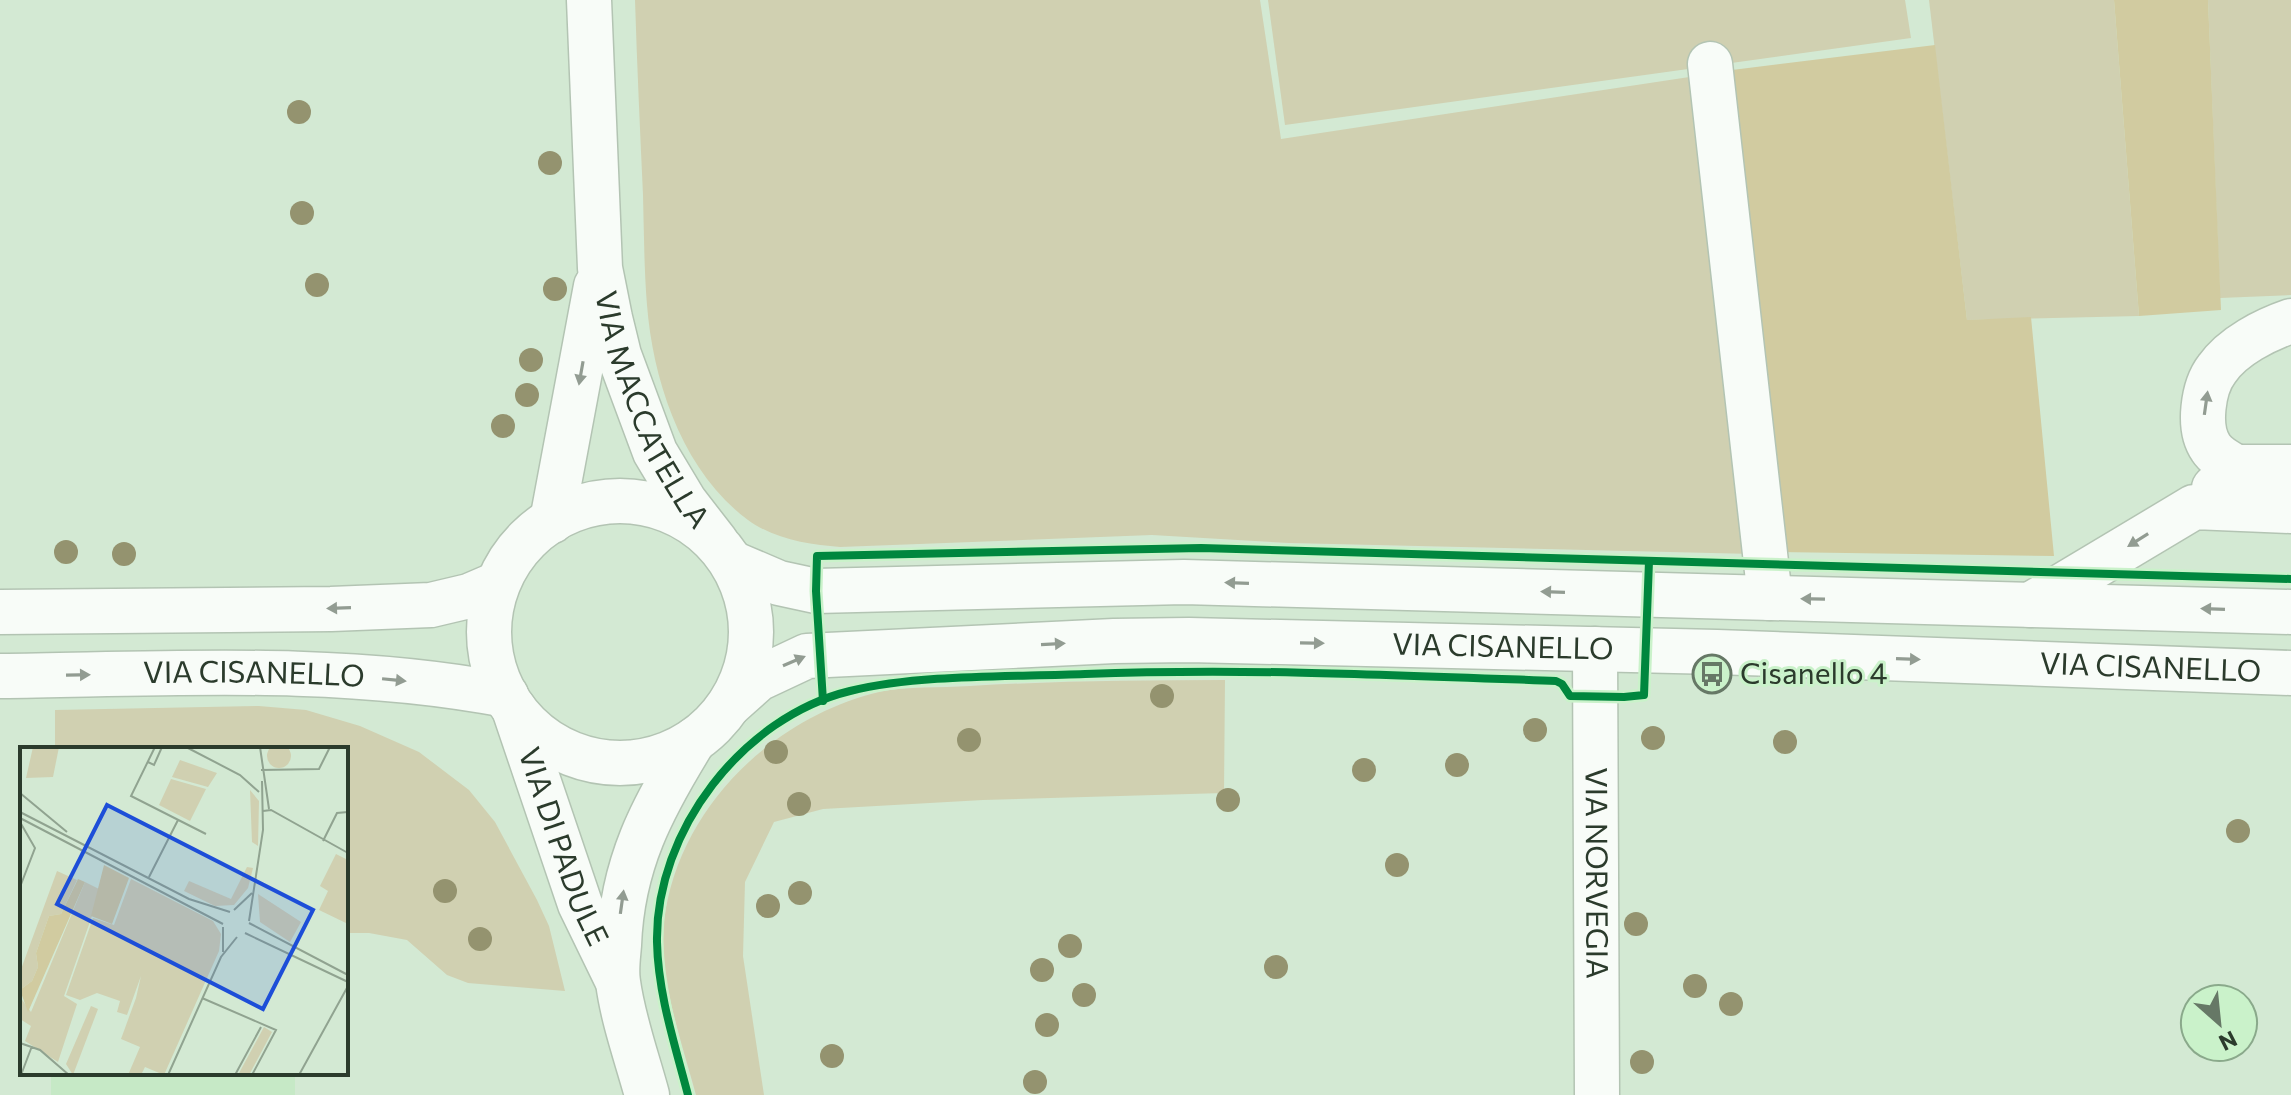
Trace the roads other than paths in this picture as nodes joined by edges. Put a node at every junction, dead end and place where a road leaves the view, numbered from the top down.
1 (589, 0) edge
2 (1710, 64) dead end
3 (600, 268) junction
4 (2291, 321) edge
5 (2236, 467) junction
6 (2291, 467) edge
7 (2194, 507) junction
8 (2291, 511) edge
9 (552, 521) junction
10 (724, 553) junction
11 (497, 584) junction
12 (1770, 598) junction
13 (2030, 605) junction
14 (0, 612) edge
15 (2291, 612) edge
16 (1595, 649) junction
17 (2291, 673) edge
18 (0, 676) edge
19 (510, 702) junction
20 (730, 704) junction
21 (694, 740) junction
22 (617, 980) junction
23 (647, 1095) edge
24 (1597, 1095) edge

1 - 3 main road, VIA MACCATELLA
2 - 12 main road
3 -> 9 main road, VIA MACCATELLA
3 - 10 main road, VIA MACCATELLA
5 -> 4 main road
5 - 6 main road
5 - 7 main road
7 - 8 main road
7 -> 13 main road
9 - 10 main road
9 - 11 main road
12 -> 10 main road, VIA CISANELLO
10 - 20 main road
11 -> 14 main road
11 - 19 main road
13 -> 12 main road, VIA CISANELLO
15 -> 13 main road, VIA CISANELLO
16 -> 17 main road, VIA CISANELLO
20 -> 16 main road, VIA CISANELLO
16 - 24 main road, VIA NORVEGIA
18 -> 19 main road, VIA CISANELLO
19 - 21 main road
19 - 22 main road, VIA DI PADULE
20 - 21 main road
22 -> 21 main road, VIA DI PADULE
22 - 23 main road, VIA DI PADULE

